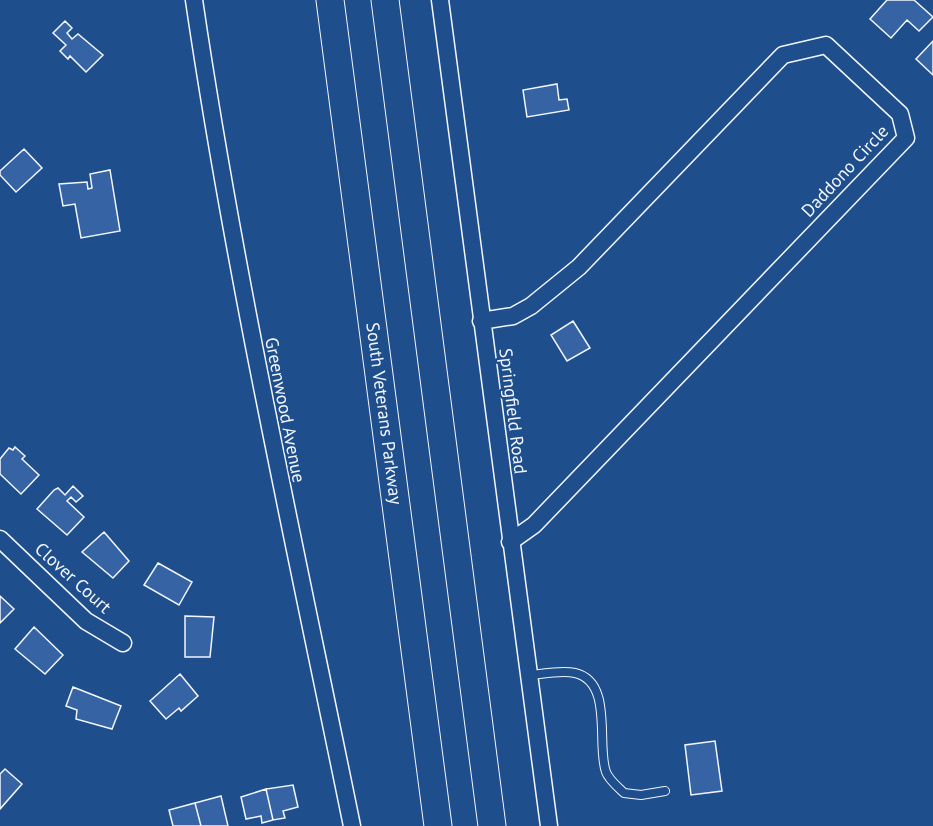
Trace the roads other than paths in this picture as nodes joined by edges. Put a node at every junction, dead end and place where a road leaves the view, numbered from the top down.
1 (194, 0) edge
2 (330, 0) edge
3 (385, 0) edge
4 (440, 0) edge
5 (481, 321) junction
6 (0, 539) edge
7 (510, 542) junction
8 (123, 643) dead end
9 (529, 675) junction
10 (665, 791) dead end
11 (352, 826) edge
12 (438, 826) edge
13 (492, 826) edge
14 (549, 826) edge

1 - 11 street, Greenwood Avenue
2 - 12 highway, South Veterans Parkway
3 - 13 highway
4 - 5 street, Springfield Road
5 - 7 street, Springfield Road
5 - 7 street, Daddono Circle
6 - 8 street, Clover Court
7 - 9 street, Springfield Road
9 - 10 lane
9 - 14 street, Springfield Road

